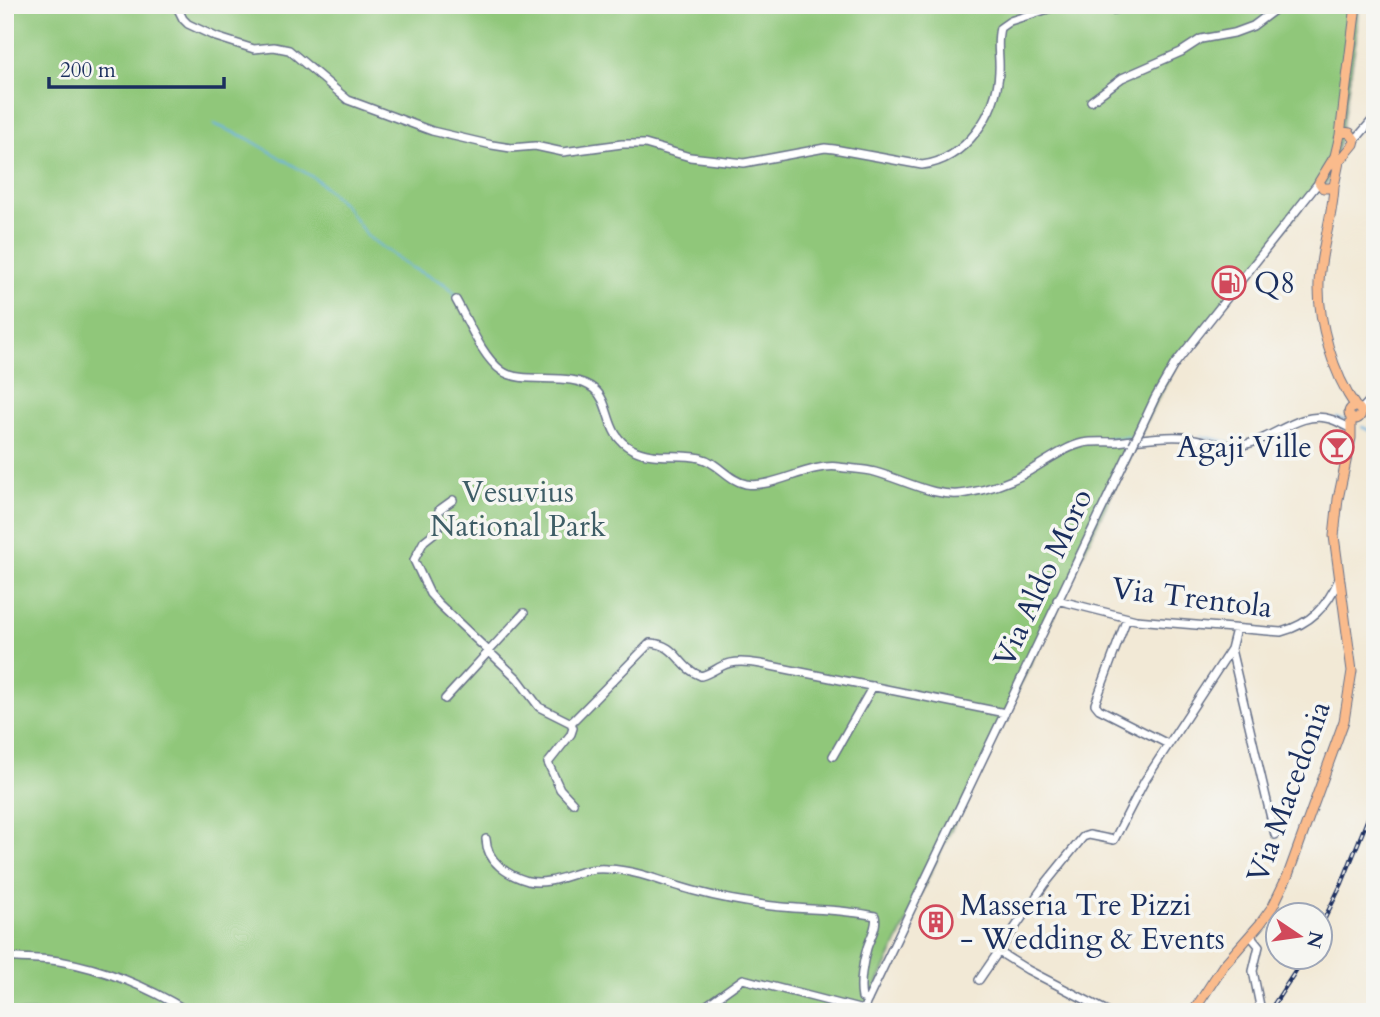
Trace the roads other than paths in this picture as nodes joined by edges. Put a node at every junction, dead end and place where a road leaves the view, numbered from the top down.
1 (176, 5) edge
2 (1061, 5) edge
3 (1094, 5) edge
4 (1138, 5) edge
5 (1281, 5) edge
6 (1356, 5) edge
7 (1091, 101) dead end
8 (1375, 117) edge
9 (1348, 135) junction
10 (1325, 186) junction
11 (456, 300) dead end
12 (1375, 395) edge
13 (1354, 419) junction
14 (453, 500) dead end
15 (1339, 579) junction
16 (1057, 600) junction
17 (524, 613) dead end
18 (1127, 618) junction
19 (1236, 629) junction
20 (1231, 649) junction
21 (490, 652) junction
22 (873, 686) junction
23 (445, 699) dead end
24 (1005, 713) junction
25 (571, 723) junction
26 (1168, 744) junction
27 (833, 756) dead end
28 (573, 803) dead end
29 (1275, 835) dead end
30 (486, 839) dead end
31 (1250, 935) junction
32 (999, 953) junction
33 (5, 957) edge
34 (979, 980) dead end
35 (868, 1000) junction
36 (863, 1011) edge
37 (1261, 1011) edge
38 (189, 1012) edge
39 (697, 1012) edge
40 (1110, 1012) edge
41 (1193, 1012) edge

1 - 2 street
3 - 4 street
5 - 7 street
6 - 9 main road
8 - 9 street
9 - 10 main road
9 - 10 main road
10 - 13 main road
10 - 16 street, Via Aldo Moro, bridge
11 - 13 street
12 - 13 street
13 - 15 main road, Via Macedonia
14 - 21 street
15 - 19 street, Via Trentola
15 - 31 main road, Via Macedonia
16 - 18 street, Via Trentola
16 - 24 street, Via Aldo Moro
17 - 21 street
18 - 19 street, Via Trentola
18 - 26 street
19 - 20 street
20 - 26 street
20 - 29 street
21 - 23 street
21 - 25 street
22 - 24 street
22 - 25 street
22 - 27 street
24 - 35 street, Via Aldo Moro
25 - 28 street
26 - 32 street
30 - 35 street
31 - 37 street
31 - 41 main road, Via Macedonia
32 - 34 street
32 - 40 street
33 - 38 street
35 - 36 street, Via Aldo Moro
36 - 39 street

